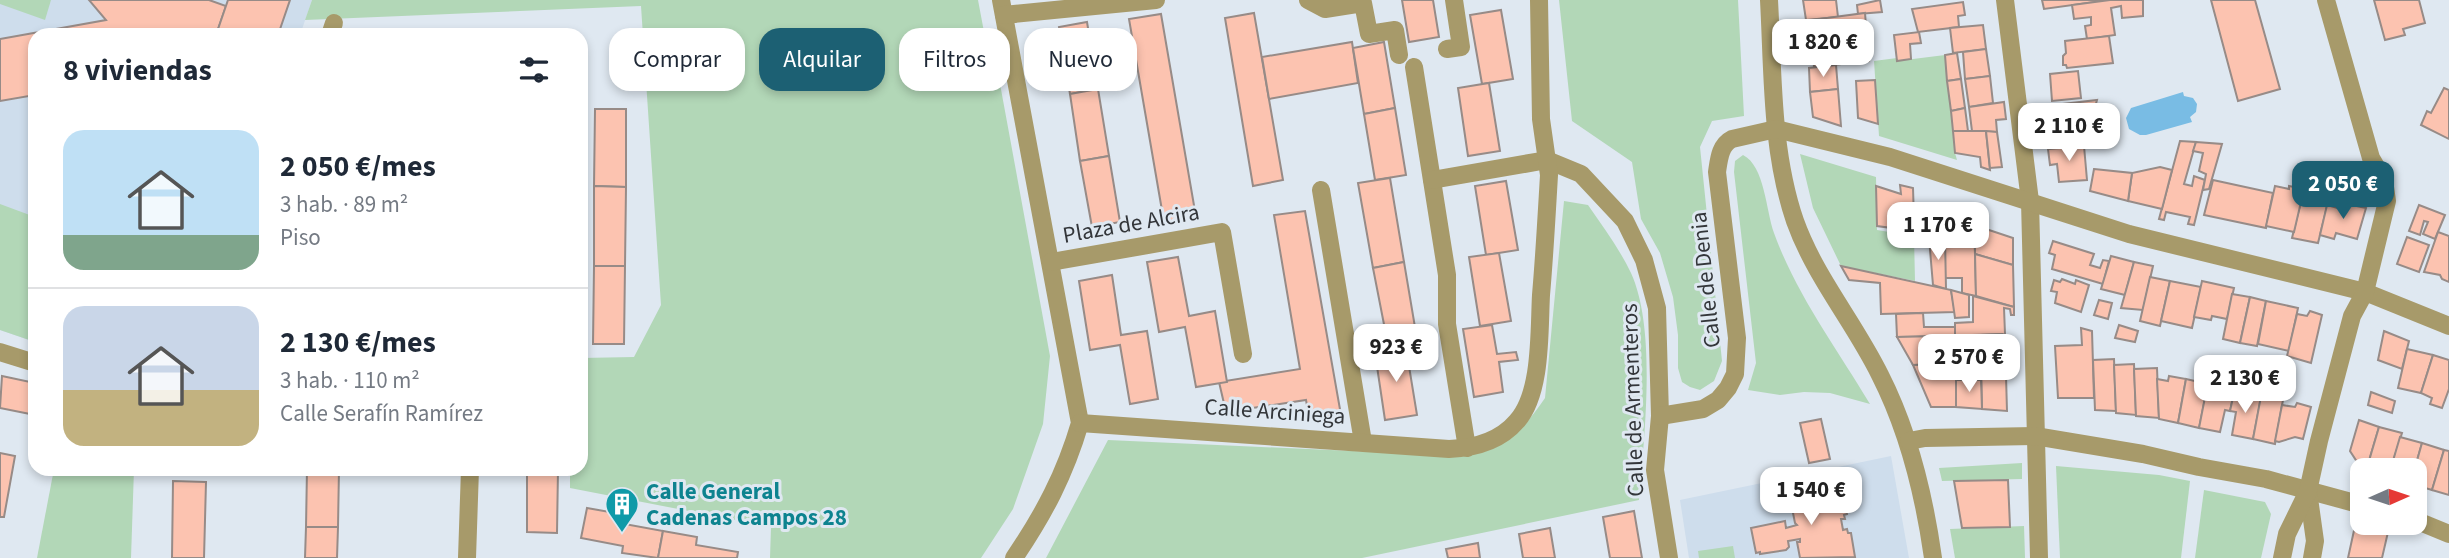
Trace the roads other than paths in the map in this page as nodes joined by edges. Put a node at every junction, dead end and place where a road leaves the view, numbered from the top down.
1 (1156, 0) edge
2 (1308, 0) edge
3 (1454, 0) edge
4 (1539, 0) edge
5 (1769, 0) edge
6 (2005, 0) edge
7 (2326, 0) edge
8 (1003, 8) edge
9 (1447, 49) dead end
10 (1399, 55) dead end
11 (1414, 67) dead end
12 (1776, 129) junction
13 (1547, 160) junction
14 (1432, 180) junction
15 (1321, 190) dead end
16 (2030, 201) junction
17 (1051, 262) junction
18 (2365, 292) junction
19 (2449, 326) edge
20 (0, 352) edge
21 (1243, 354) dead end
22 (28, 361) edge
23 (1660, 416) junction
24 (1080, 423) junction
25 (2035, 436) junction
26 (1909, 441) junction
27 (1363, 442) junction
28 (1468, 448) junction
29 (470, 476) edge
30 (2308, 491) junction
31 (2350, 502) edge
32 (2427, 525) edge
33 (2449, 534) edge
34 (467, 558) edge
35 (1014, 558) edge
36 (1669, 558) edge
37 (1933, 558) edge
38 (2039, 558) edge
39 (2282, 558) edge
40 (2312, 558) edge

1 - 8 street
2 - 10 street
3 - 9 street
4 - 13 street, Calle Arciniega
5 - 12 street
6 - 16 street
7 - 18 street
8 - 17 street
11 - 14 street
12 - 16 street
12 - 23 street, Calle de Denia
12 - 26 street
13 - 14 street
13 - 23 street, Calle de Armenteros
13 - 28 street, Calle Arciniega
14 - 28 street
15 - 27 street
16 - 18 street
16 - 25 street
17 - 21 street, Plaza de Alcira
17 - 24 street
18 - 19 street
18 - 30 street
20 - 22 street
23 - 36 street, Calle de Armenteros
24 - 27 street, Calle Arciniega
24 - 35 street
25 - 26 street
25 - 30 street
25 - 38 street
26 - 37 street
27 - 28 street, Calle Arciniega
29 - 34 street
30 - 31 street
30 - 39 street
30 - 40 street
32 - 33 street

